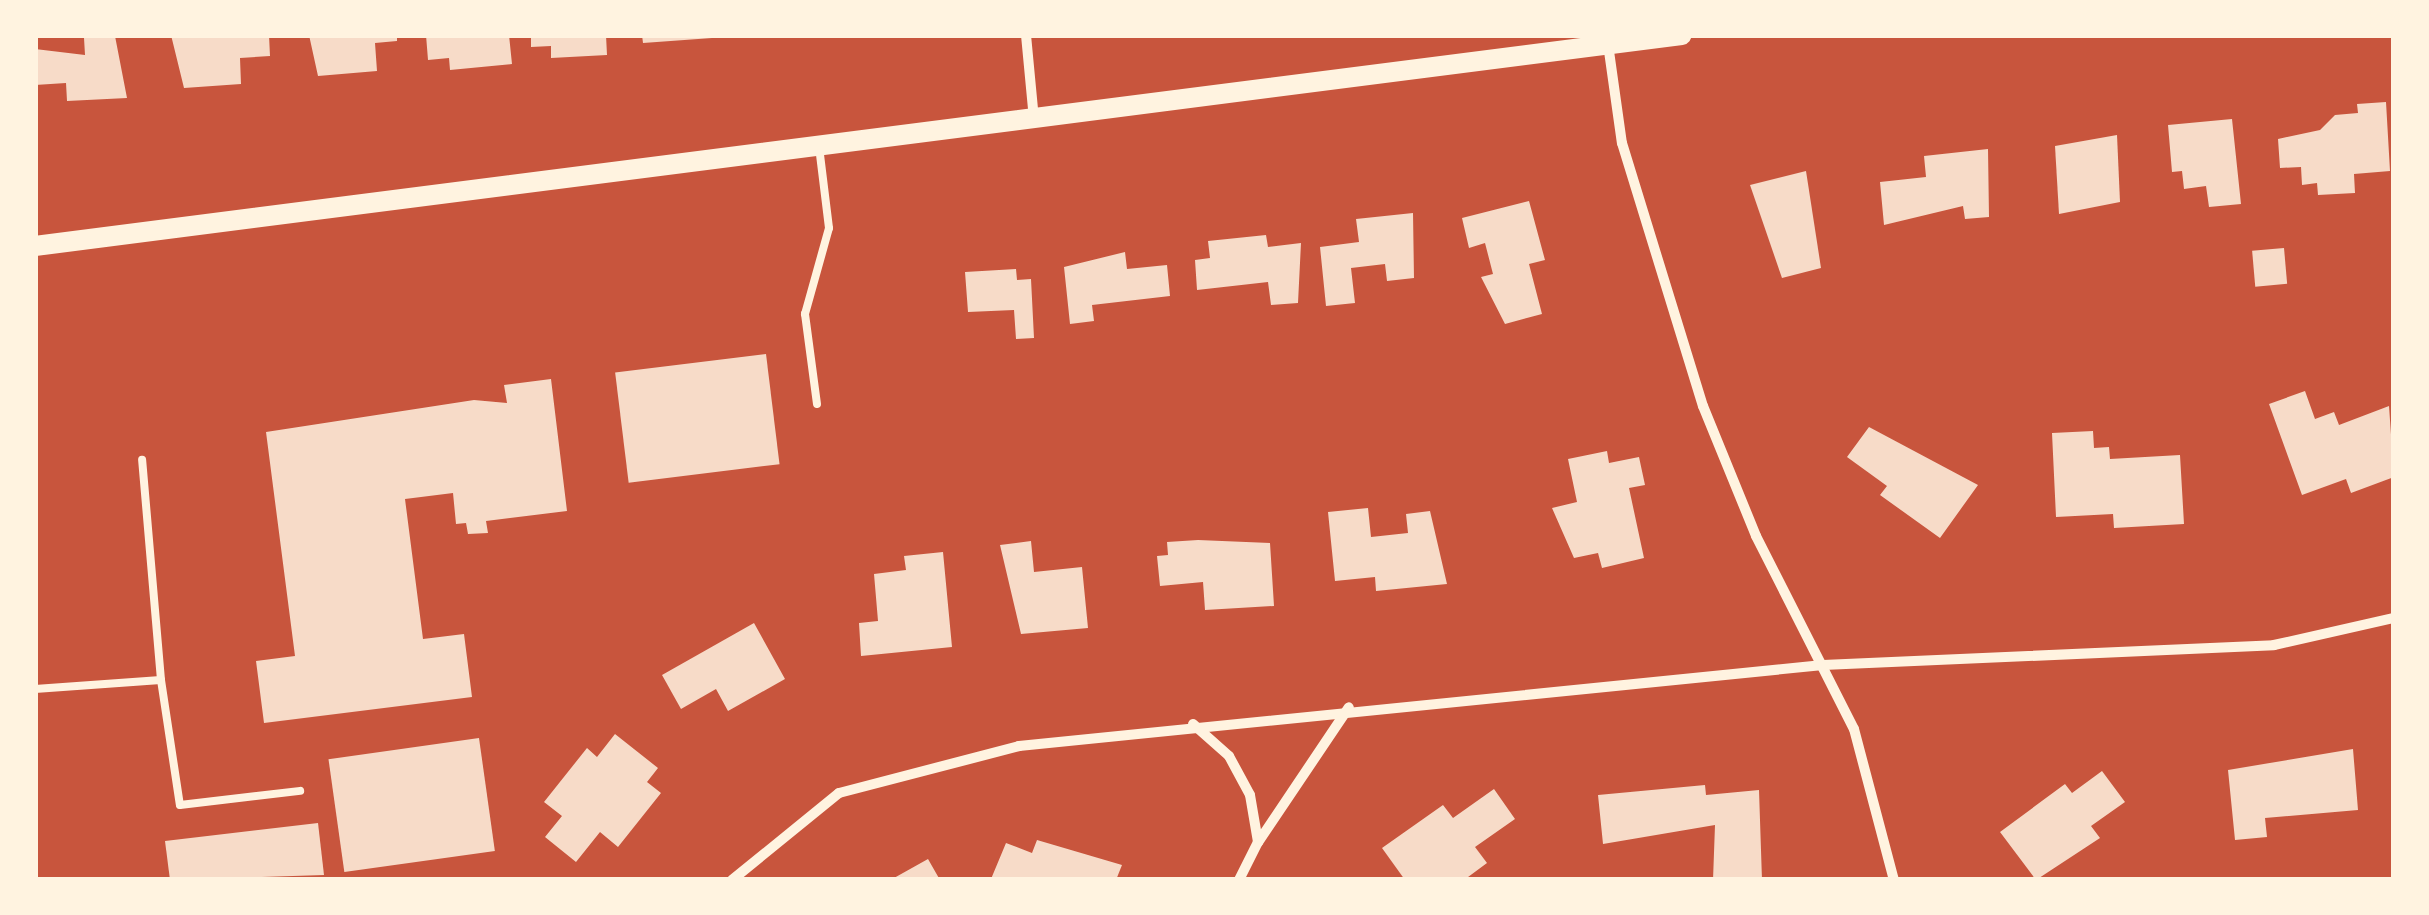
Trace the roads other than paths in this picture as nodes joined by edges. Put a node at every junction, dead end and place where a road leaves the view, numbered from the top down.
1 (1026, 35) edge
2 (1682, 35) edge
3 (1607, 40) edge
4 (1034, 120) junction
5 (819, 148) junction
6 (35, 246) edge
7 (817, 404) dead end
8 (142, 460) dead end
9 (2394, 618) edge
10 (1823, 664) junction
11 (160, 680) junction
12 (35, 688) edge
13 (1349, 707) junction
14 (1193, 724) junction
15 (300, 792) dead end
16 (1258, 842) junction
17 (732, 880) edge
18 (1239, 880) edge
19 (1894, 880) edge

1 - 4 street
2 - 3 main road
3 - 4 main road
3 - 10 street
4 - 5 main road
5 - 6 main road
5 - 7 lane
8 - 11 lane
9 - 10 street
10 - 13 street
10 - 19 street
11 - 12 lane
11 - 15 lane
13 - 14 street
13 - 16 street
14 - 16 street
14 - 17 street
16 - 18 street

